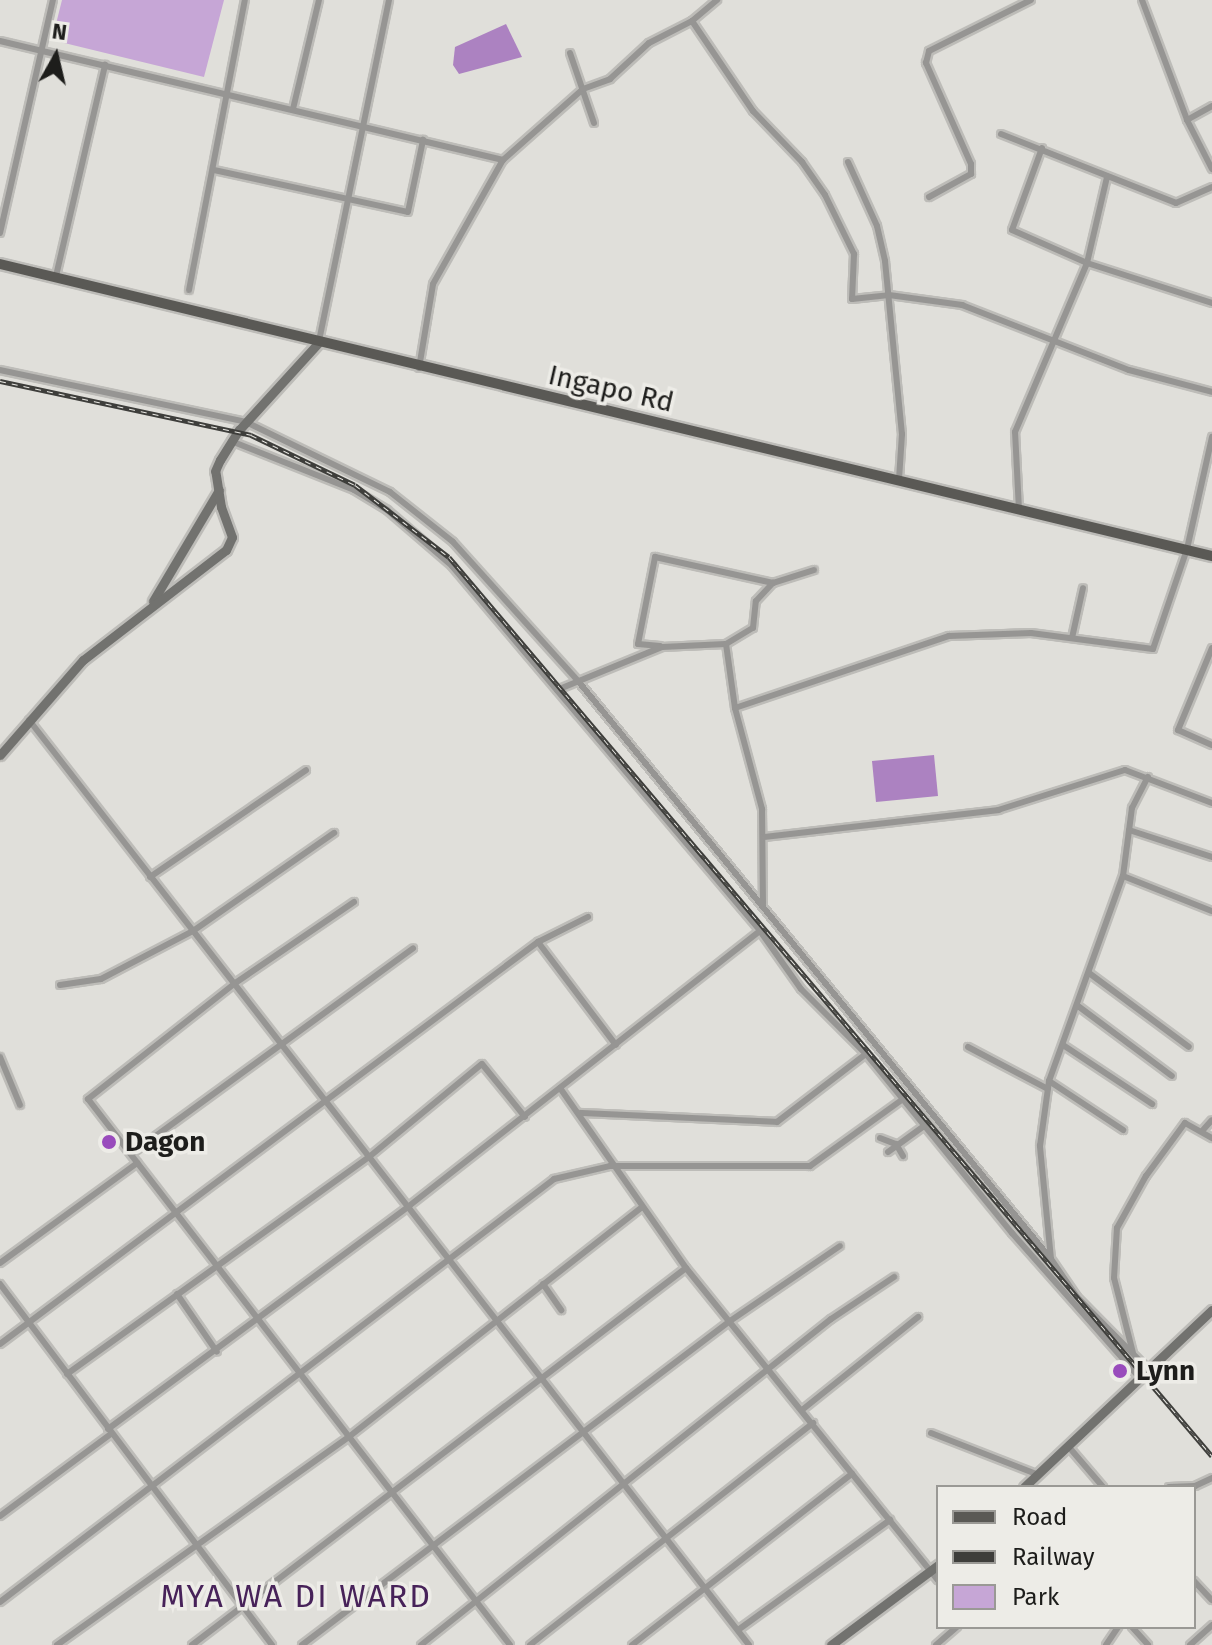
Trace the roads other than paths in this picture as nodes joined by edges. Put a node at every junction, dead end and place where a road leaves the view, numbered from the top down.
1 (53, 0) edge
2 (245, 0) edge
3 (319, 0) edge
4 (389, 0) edge
5 (717, 0) edge
6 (1031, 0) edge
7 (1142, 0) edge
8 (692, 21) junction
9 (0, 41) edge
10 (42, 50) junction
11 (570, 53) dead end
12 (105, 65) junction
13 (583, 89) junction
14 (227, 94) junction
15 (1212, 106) edge
16 (293, 109) junction
17 (1187, 120) junction
18 (363, 123) junction
19 (594, 123) dead end
20 (1001, 134) dead end
21 (423, 140) junction
22 (1042, 148) junction
23 (503, 160) junction
24 (848, 162) dead end
25 (1212, 169) edge
26 (214, 170) junction
27 (1107, 177) junction
28 (1212, 187) edge
29 (348, 197) junction
30 (929, 197) dead end
31 (0, 233) edge
32 (1087, 263) junction
33 (0, 264) edge
34 (56, 276) junction
35 (189, 290) dead end
36 (889, 295) junction
37 (1212, 303) edge
38 (1054, 338) junction
39 (319, 342) junction
40 (419, 368) junction
41 (0, 370) edge
42 (1212, 392) edge
43 (246, 422) junction
44 (1212, 437) edge
45 (231, 441) junction
46 (899, 479) junction
47 (219, 490) junction
48 (1019, 510) junction
49 (1187, 549) junction
50 (1212, 556) edge
51 (814, 570) dead end
52 (773, 583) junction
53 (1083, 588) dead end
54 (151, 606) junction
55 (1072, 638) junction
56 (726, 644) junction
57 (662, 647) junction
58 (1212, 648) edge
59 (578, 681) junction
60 (557, 690) junction
61 (735, 708) junction
62 (29, 720) junction
63 (1212, 745) edge
64 (0, 755) edge
65 (306, 770) dead end
66 (1148, 777) junction
67 (1212, 803) edge
68 (1129, 830) junction
69 (334, 833) dead end
70 (765, 837) junction
71 (1212, 857) edge
72 (1123, 876) junction
73 (150, 877) junction
74 (354, 902) dead end
75 (763, 905) junction
76 (1212, 911) edge
77 (588, 917) dead end
78 (193, 931) junction
79 (760, 931) junction
80 (538, 942) junction
81 (413, 948) dead end
82 (1089, 973) junction
83 (234, 984) junction
84 (60, 985) dead end
85 (1078, 1006) junction
86 (283, 1043) junction
87 (616, 1045) junction
88 (1063, 1045) junction
89 (968, 1047) dead end
90 (1189, 1047) dead end
91 (866, 1054) junction
92 (0, 1057) edge
93 (1172, 1076) dead end
94 (1049, 1085) junction
95 (560, 1088) junction
96 (900, 1101) junction
97 (324, 1103) junction
98 (1152, 1104) dead end
99 (20, 1105) dead end
100 (580, 1113) junction
101 (525, 1117) junction
102 (1212, 1120) edge
103 (924, 1126) junction
104 (1123, 1130) dead end
105 (1203, 1130) junction
106 (880, 1138) dead end
107 (1212, 1138) edge
108 (896, 1144) junction
109 (888, 1152) dead end
110 (131, 1154) junction
111 (903, 1156) dead end
112 (369, 1157) junction
113 (137, 1163) junction
114 (610, 1166) junction
115 (409, 1206) junction
116 (642, 1207) junction
117 (172, 1214) junction
118 (840, 1246) dead end
119 (1051, 1259) junction
120 (451, 1261) junction
121 (0, 1263) edge
122 (214, 1266) junction
123 (686, 1268) junction
124 (894, 1277) dead end
125 (0, 1284) edge
126 (543, 1284) junction
127 (177, 1294) junction
128 (561, 1310) dead end
129 (1212, 1310) edge
130 (918, 1317) dead end
131 (258, 1321) junction
132 (496, 1321) junction
133 (730, 1321) junction
134 (27, 1323) junction
135 (0, 1344) edge
136 (217, 1352) junction
137 (1133, 1353) junction
138 (770, 1369) junction
139 (1142, 1372) junction
140 (67, 1374) junction
141 (300, 1376) junction
142 (539, 1379) junction
143 (802, 1410) junction
144 (813, 1423) junction
145 (109, 1432) junction
146 (931, 1433) dead end
147 (585, 1434) junction
148 (350, 1436) junction
149 (1065, 1443) junction
150 (852, 1474) junction
151 (1036, 1474) junction
152 (625, 1485) junction
153 (1026, 1485) edge
154 (1101, 1485) edge
155 (150, 1487) junction
156 (394, 1495) junction
157 (0, 1516) edge
158 (890, 1520) junction
159 (664, 1538) junction
160 (194, 1545) junction
161 (433, 1547) junction
162 (936, 1572) edge
163 (1196, 1583) edge
164 (704, 1588) junction
165 (476, 1600) junction
166 (1212, 1600) edge
167 (0, 1602) edge
168 (241, 1607) junction
169 (1212, 1625) edge
170 (955, 1629) edge
171 (1134, 1629) edge
172 (738, 1630) junction
173 (57, 1645) edge
174 (192, 1645) edge
175 (272, 1645) edge
176 (302, 1645) edge
177 (421, 1645) edge
178 (510, 1645) edge
179 (530, 1645) edge
180 (632, 1645) edge
181 (749, 1645) edge
182 (831, 1645) edge
183 (936, 1645) edge
184 (1148, 1645) edge
185 (1190, 1645) edge

1 - 10 street
2 - 14 street
3 - 16 street
4 - 18 street
5 - 8 street
6 - 30 street
7 - 17 street
8 - 13 street
8 - 36 street
9 - 10 street
10 - 12 street
10 - 31 street
11 - 13 street
12 - 14 street
12 - 34 street
13 - 19 street
13 - 23 street
14 - 16 street
14 - 26 street
15 - 17 street
16 - 18 street
17 - 25 street
18 - 21 street
18 - 29 street
20 - 22 street
21 - 23 street
21 - 29 street
22 - 27 street
22 - 32 street
23 - 40 street
24 - 36 street
26 - 29 street
26 - 35 street
27 - 28 street
27 - 32 street
29 - 39 street
32 - 37 street
32 - 38 street
33 - 34 main road, Ingapo Rd
34 - 39 main road, Ingapo Rd
36 - 38 street
36 - 46 street
38 - 42 street
38 - 48 street
39 - 40 main road, Ingapo Rd
39 - 43 main road
40 - 46 main road, Ingapo Rd
41 - 43 street
43 - 45 main road
43 - 59 street
44 - 49 street
45 - 47 main road
45 - 60 street
46 - 48 main road, Ingapo Rd
47 - 54 main road
47 - 54 main road
48 - 49 main road, Ingapo Rd
49 - 50 main road, Ingapo Rd
49 - 55 street
51 - 52 street
52 - 56 street
52 - 57 street
53 - 55 street
54 - 62 main road
55 - 61 street
56 - 57 street
56 - 61 street
57 - 59 street
58 - 63 street
59 - 60 street
59 - 75 street
60 - 79 street
61 - 70 street
62 - 64 main road
62 - 73 street
65 - 73 street
66 - 67 street
66 - 68 street
66 - 70 street
68 - 71 street
68 - 72 street
69 - 78 street
70 - 75 street
72 - 76 street
72 - 82 street
73 - 78 street
74 - 83 street
75 - 119 street
77 - 80 street
78 - 83 street
78 - 84 street
79 - 87 street
79 - 91 street
80 - 87 street
80 - 97 street
81 - 86 street
82 - 85 street
82 - 90 street
83 - 86 street
83 - 110 street
85 - 88 street
85 - 93 street
86 - 97 street
86 - 110 street
87 - 95 street
88 - 94 street
88 - 98 street
89 - 94 street
91 - 96 street
91 - 100 street
92 - 99 street
94 - 104 street
94 - 119 street
95 - 100 street
95 - 101 street
96 - 103 street
96 - 114 street
97 - 112 street
97 - 117 street
100 - 114 street
101 - 112 street
101 - 115 street
102 - 105 street
103 - 108 street
103 - 139 street
105 - 107 street
105 - 137 street
106 - 108 street
108 - 109 street
108 - 111 street
110 - 113 street
112 - 115 street
112 - 122 street
113 - 117 street
113 - 121 street
114 - 116 street
114 - 120 street
115 - 120 street
115 - 131 street
116 - 123 street
116 - 126 street
117 - 122 street
117 - 134 street
118 - 133 street
119 - 137 street
120 - 132 street
120 - 141 street
122 - 127 street
122 - 131 street
123 - 133 street
123 - 142 street
124 - 138 street
125 - 134 street
126 - 128 street
126 - 132 street
127 - 136 street
127 - 140 street
129 - 139 main road
130 - 143 street
131 - 136 street
131 - 141 street
132 - 142 street
132 - 148 street
133 - 138 street
133 - 147 street
134 - 135 street
134 - 140 street
136 - 145 street
137 - 139 street
138 - 143 street
138 - 152 street
139 - 149 main road
140 - 145 street
141 - 148 street
141 - 155 street
142 - 147 street
142 - 156 street
143 - 144 street
144 - 150 street
144 - 159 street
145 - 155 street
145 - 157 street
146 - 151 street
147 - 152 street
147 - 161 street
148 - 156 street
148 - 160 street
149 - 151 main road
149 - 154 street
150 - 158 street
150 - 164 street
151 - 153 main road
152 - 159 street
152 - 165 street
155 - 160 street
155 - 167 street
156 - 161 street
156 - 168 street
158 - 162 street
158 - 172 street
159 - 164 street
159 - 179 street
160 - 168 street
160 - 173 street
161 - 165 street
161 - 176 street
162 - 182 main road
163 - 166 street
164 - 172 street
164 - 180 street
165 - 177 street
165 - 178 street
168 - 174 street
168 - 175 street
169 - 185 street
170 - 183 street
171 - 184 street
172 - 181 street

